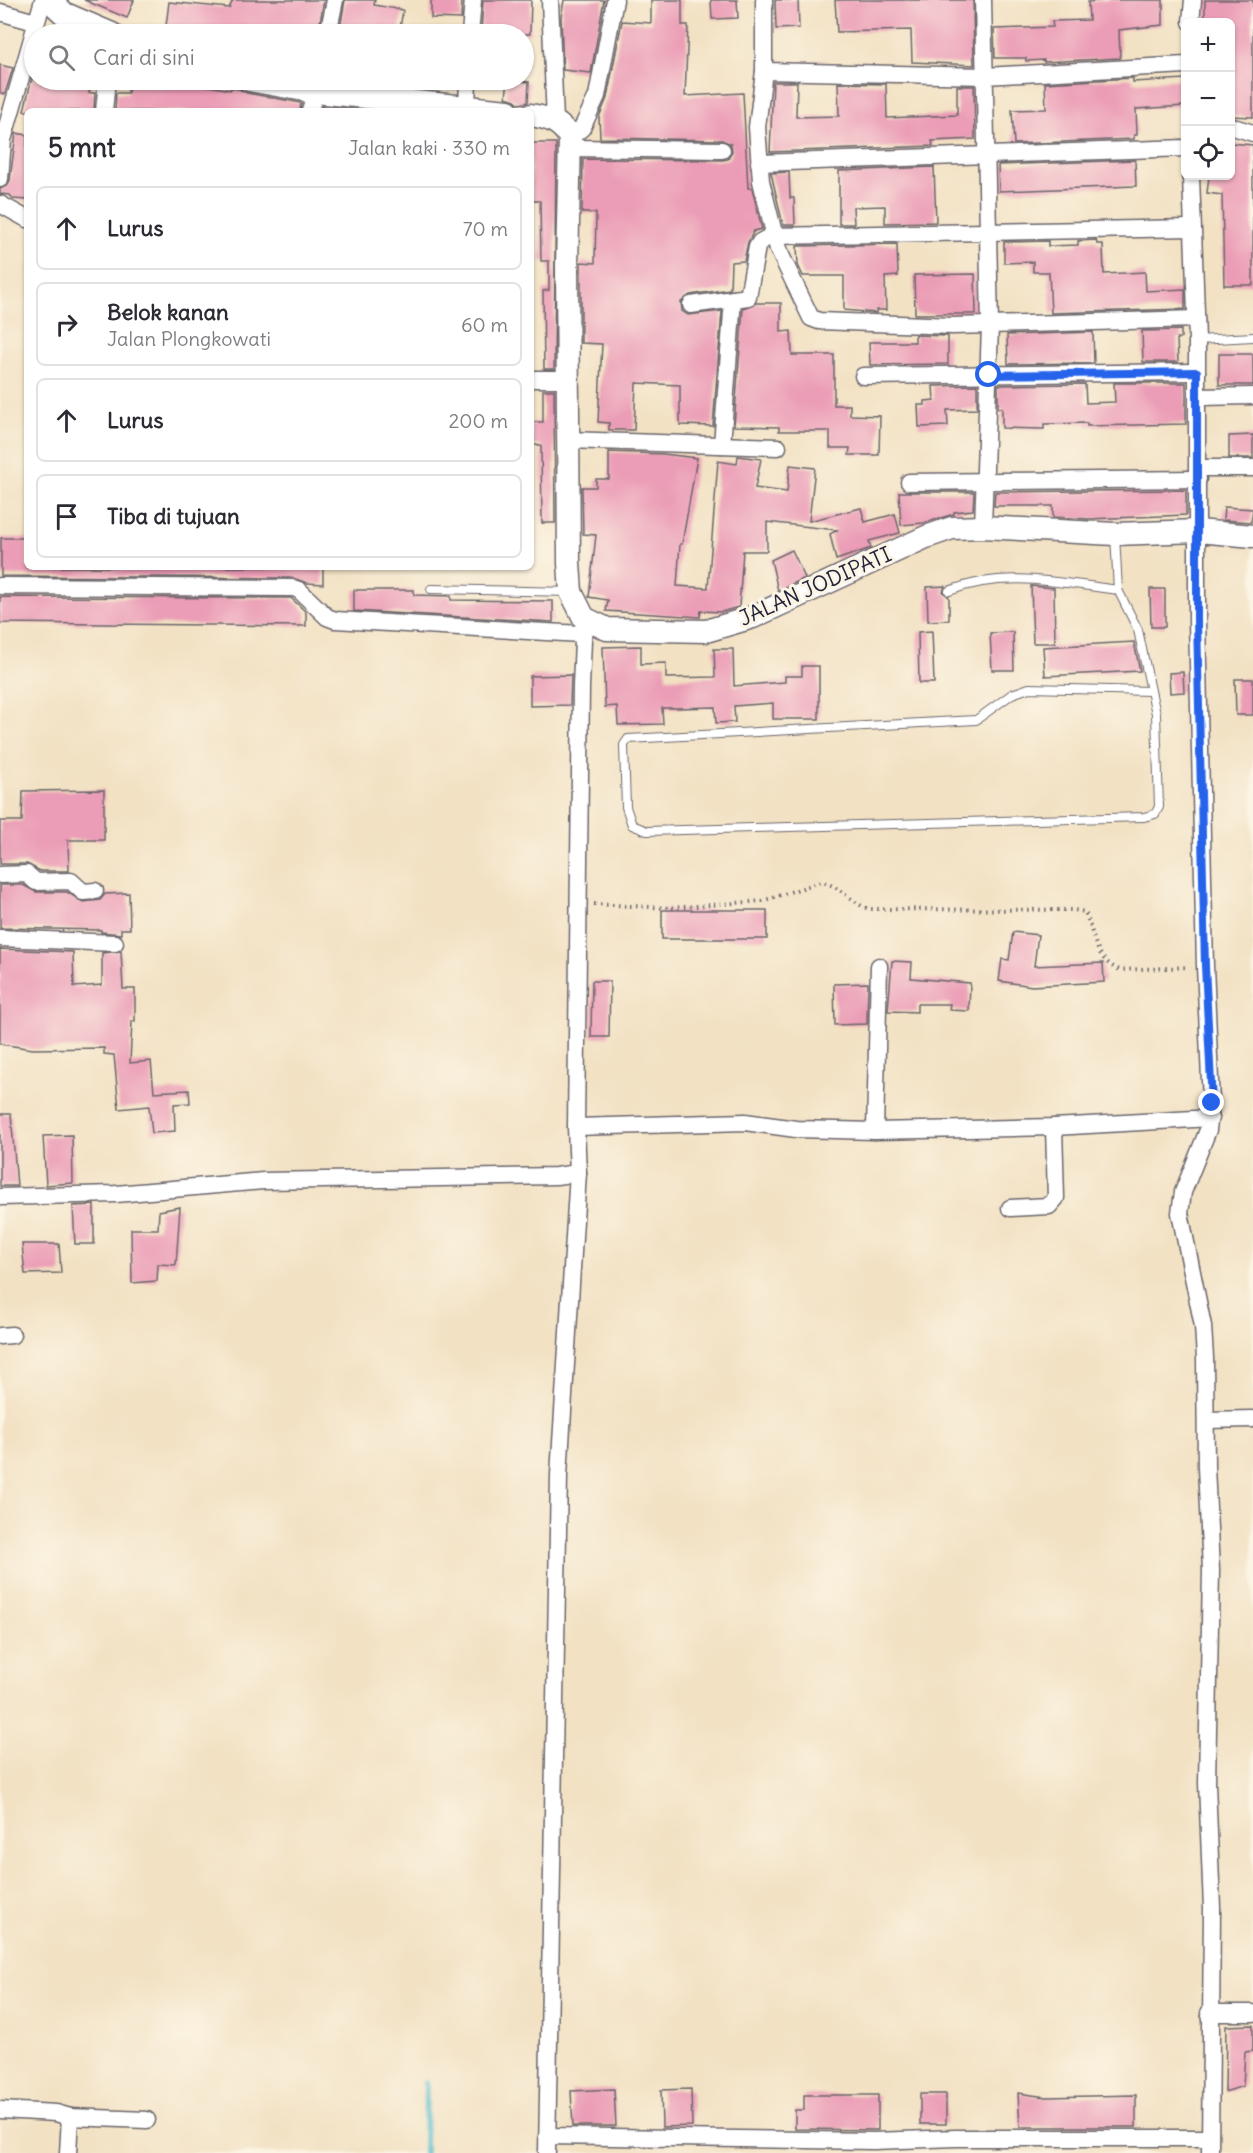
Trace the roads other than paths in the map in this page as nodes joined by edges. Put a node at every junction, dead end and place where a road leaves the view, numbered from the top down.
1 (43, 0) edge
2 (49, 0) edge
3 (335, 0) edge
4 (473, 0) edge
5 (550, 0) edge
6 (615, 0) edge
7 (764, 0) edge
8 (982, 0) edge
9 (1193, 0) edge
10 (0, 12) edge
11 (1191, 18) edge
12 (35, 22) joint
13 (88, 24) edge
14 (330, 24) edge
15 (472, 24) edge
16 (24, 63) edge
17 (1181, 65) edge
18 (764, 71) junction
19 (985, 75) junction
20 (106, 90) edge
21 (295, 90) edge
22 (468, 90) edge
23 (314, 94) edge
24 (408, 106) edge
25 (104, 108) edge
26 (467, 108) joint
27 (534, 116) edge
28 (555, 121) junction
29 (1235, 128) edge
30 (1253, 133) edge
31 (570, 143) junction
32 (1181, 148) edge
33 (722, 150) dead end
34 (986, 154) junction
35 (759, 163) junction
36 (0, 179) edge
37 (1191, 180) edge
38 (0, 204) edge
39 (24, 217) edge
40 (1192, 228) junction
41 (987, 233) junction
42 (770, 237) junction
43 (733, 299) junction
44 (691, 305) dead end
45 (1196, 319) junction
46 (990, 326) junction
47 (1253, 338) edge
48 (1197, 340) junction
49 (1197, 372) junction
50 (863, 375) dead end
51 (989, 375) junction
52 (535, 379) edge
53 (569, 379) junction
54 (1253, 396) edge
55 (1198, 397) junction
56 (567, 440) junction
57 (722, 445) junction
58 (778, 447) dead end
59 (1253, 468) edge
60 (1198, 473) junction
61 (984, 481) junction
62 (909, 482) dead end
63 (983, 527) junction
64 (1198, 531) junction
65 (1115, 534) junction
66 (1253, 536) edge
67 (0, 586) edge
68 (431, 590) dead end
69 (1118, 590) junction
70 (949, 591) dead end
71 (571, 592) junction
72 (583, 626) junction
73 (1150, 691) junction
74 (0, 875) edge
75 (95, 891) dead end
76 (0, 938) edge
77 (115, 943) dead end
78 (879, 966) dead end
79 (1211, 1118) junction
80 (576, 1127) junction
81 (1054, 1127) junction
82 (875, 1131) junction
83 (578, 1173) junction
84 (0, 1197) edge
85 (1010, 1208) dead end
86 (1253, 1419) edge
87 (1206, 1420) junction
88 (1209, 2013) junction
89 (1253, 2013) edge
90 (0, 2110) edge
91 (70, 2117) junction
92 (147, 2120) dead end
93 (547, 2145) edge
94 (956, 2145) edge
95 (1209, 2145) edge
96 (704, 2146) edge
97 (874, 2147) edge
98 (68, 2153) edge

1 - 12 street
2 - 13 street
3 - 14 street
4 - 15 street
5 - 28 street
6 - 31 street
7 - 18 street
8 - 19 street
9 - 11 street
10 - 12 street
16 - 36 street
17 - 19 street
18 - 19 street
18 - 35 street
19 - 34 street
20 - 25 street
21 - 23 street
22 - 26 street
23 - 24 street
24 - 26 street
27 - 28 street
28 - 31 street
29 - 30 street
31 - 33 street
31 - 53 street
32 - 34 street
34 - 35 street
34 - 41 street
35 - 42 street
37 - 40 street
38 - 39 street
40 - 41 street
40 - 45 street
41 - 42 street
41 - 46 street
42 - 43 street
42 - 46 street
43 - 44 street
43 - 57 street
45 - 46 street
45 - 48 street
46 - 51 street
47 - 48 lane
48 - 49 street
49 - 51 street
49 - 55 street
50 - 51 street
51 - 61 street
52 - 53 street
53 - 56 street
54 - 55 street
55 - 60 street
56 - 57 street
56 - 71 street
57 - 58 street
59 - 60 street
60 - 61 street
60 - 64 street
61 - 62 street
61 - 63 street
63 - 65 street, JALAN JODIPATI
63 - 72 street, JALAN JODIPATI
64 - 65 street, JALAN JODIPATI
64 - 66 street, JALAN JODIPATI
64 - 79 street
65 - 69 lane
67 - 72 street
68 - 71 lane
69 - 70 lane
69 - 73 lane
71 - 72 street
72 - 80 street
73 - 73 lane
74 - 75 street
76 - 77 street
78 - 82 street
79 - 81 street
79 - 87 street
80 - 82 street
80 - 83 street
81 - 82 street
81 - 85 street
83 - 84 street
83 - 93 street
86 - 87 street
87 - 88 street
88 - 89 street
88 - 95 street
90 - 91 street
91 - 92 street
91 - 98 street
93 - 96 street
94 - 95 street
94 - 97 street
96 - 97 street

